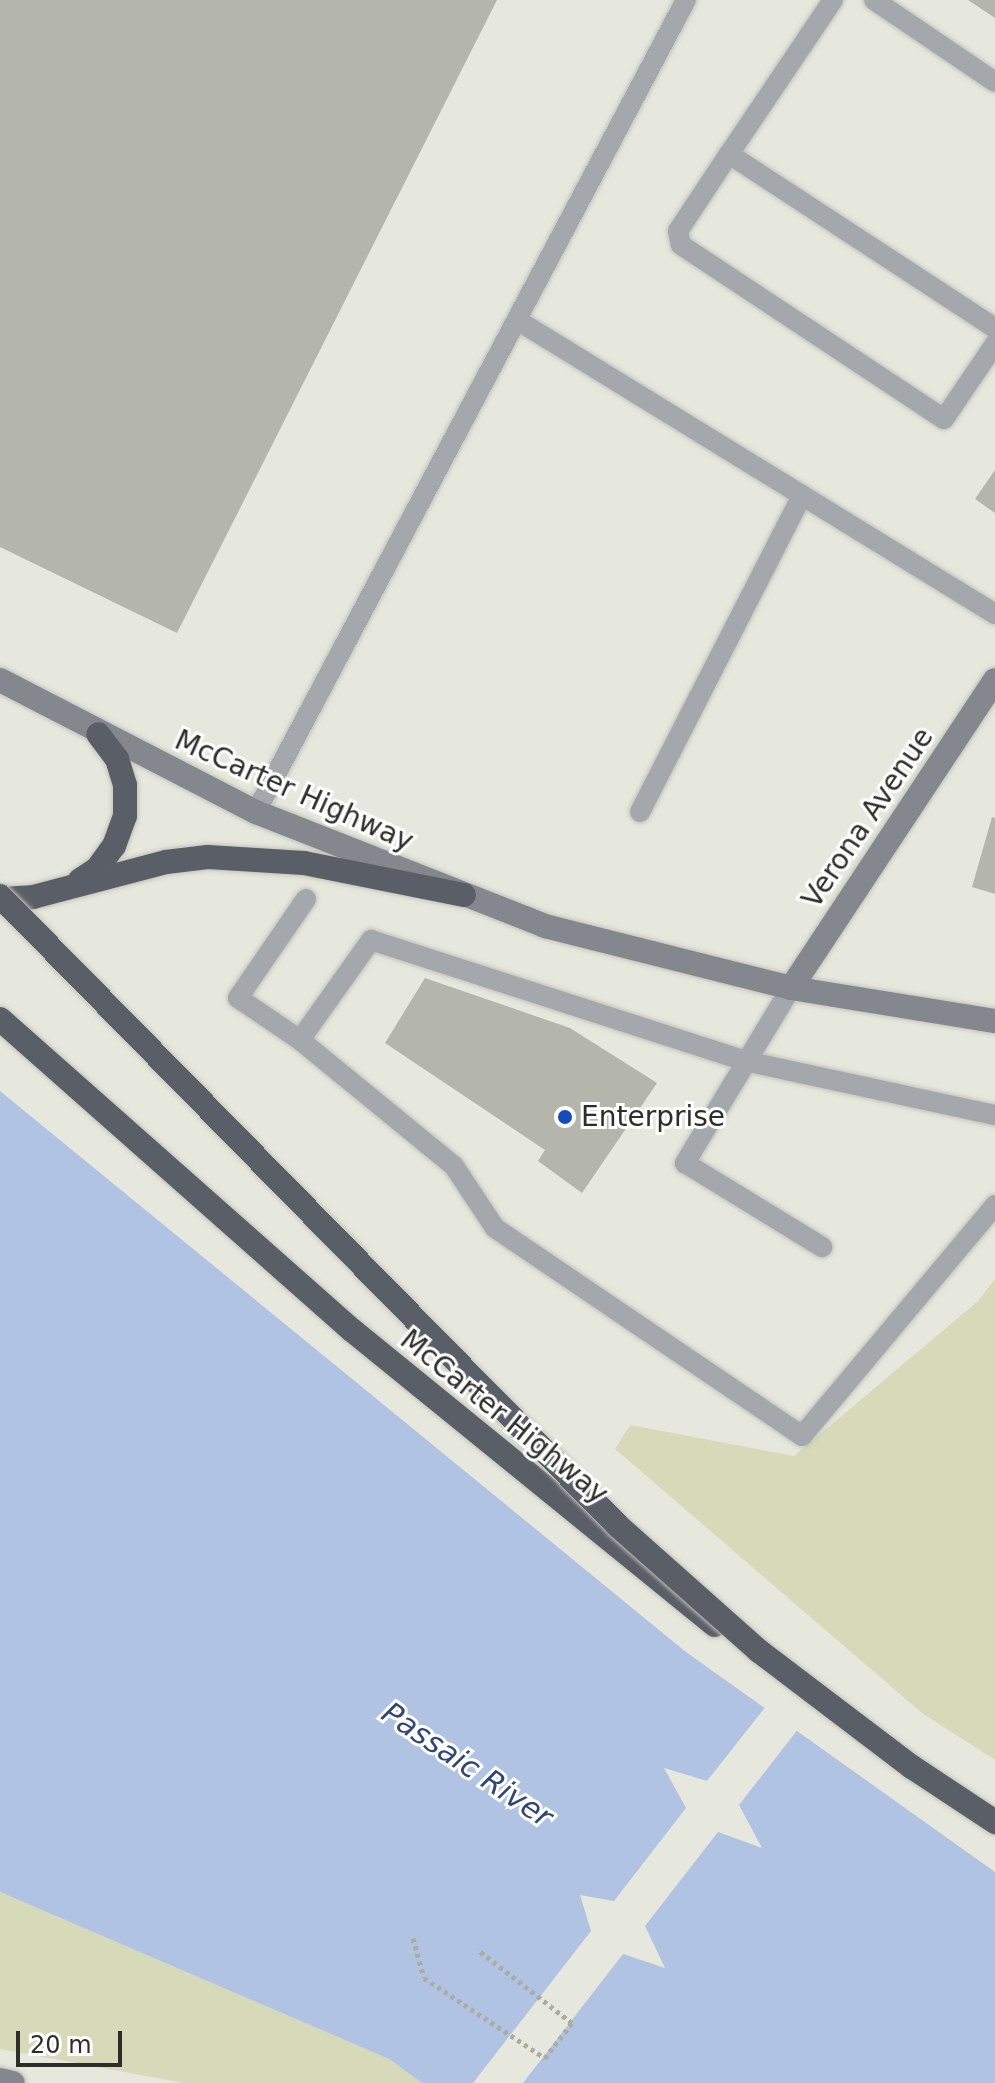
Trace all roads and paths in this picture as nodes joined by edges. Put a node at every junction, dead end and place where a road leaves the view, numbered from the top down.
1 (686, 0) edge
2 (833, 0) edge
3 (874, 0) edge
4 (995, 82) edge
5 (729, 154) junction
6 (517, 320) junction
7 (995, 328) edge
8 (995, 344) edge
9 (802, 495) junction
10 (995, 614) edge
11 (0, 680) edge
12 (995, 680) edge
13 (98, 734) junction
14 (256, 812) junction
15 (640, 812) dead end
16 (464, 895) junction
17 (33, 897) junction
18 (0, 898) edge
19 (306, 899) dead end
20 (791, 988) junction
21 (0, 1019) edge
22 (995, 1021) edge
23 (300, 1040) junction
24 (745, 1061) junction
25 (995, 1115) edge
26 (995, 1205) edge
27 (822, 1247) dead end
28 (995, 1822) edge
29 (995, 1829) edge
30 (413, 1938) dead end
31 (477, 1949) dead end
32 (0, 2080) edge
33 (13, 2083) edge

1 - 6 lane
2 - 5 lane
3 - 4 lane
5 - 7 lane
5 - 8 lane
6 - 9 lane
6 - 14 lane
9 - 10 lane
9 - 15 lane
11 - 13 street, McCarter Highway
12 - 20 street, Verona Avenue
13 - 14 street, McCarter Highway
13 - 17 highway
14 - 16 street, McCarter Highway
16 - 17 highway
16 - 20 street, McCarter Highway
17 - 18 highway
18 - 28 highway, bridge
19 - 23 lane
20 - 22 street, McCarter Highway
20 - 24 lane
21 - 29 highway, McCarter Highway
23 - 24 lane
23 - 26 lane
24 - 25 lane
24 - 27 lane
30 - 31 path
32 - 33 street

